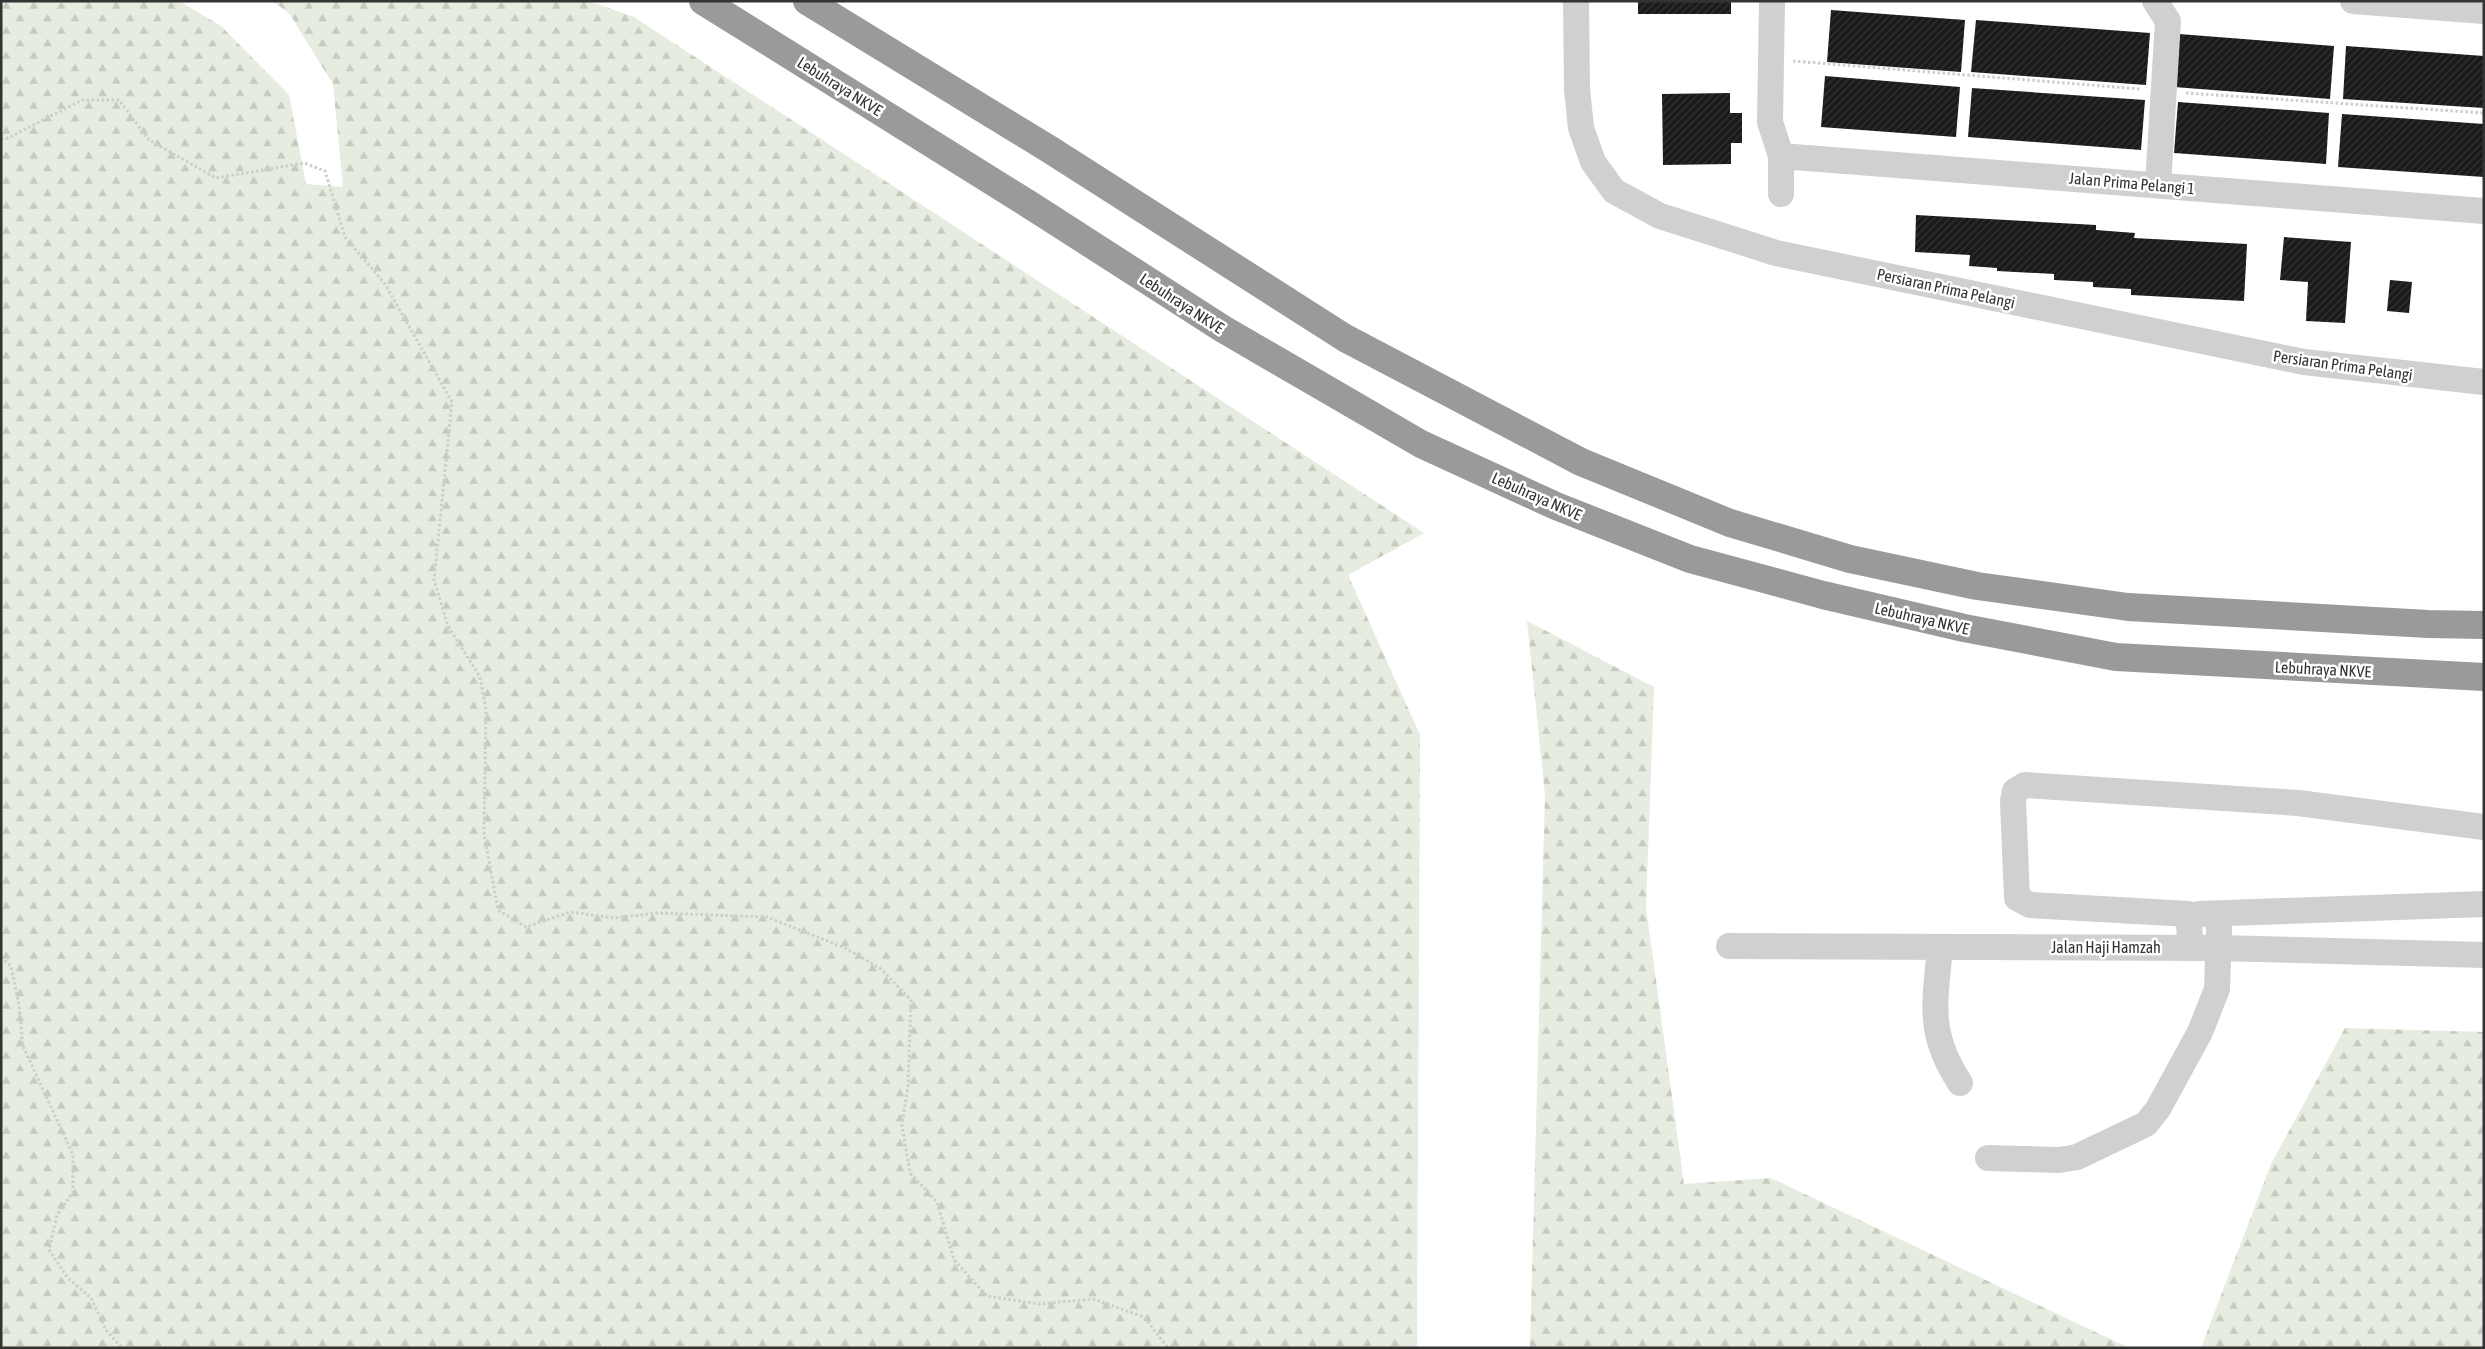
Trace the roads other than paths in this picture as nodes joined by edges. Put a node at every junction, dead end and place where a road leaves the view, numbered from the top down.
1 (703, 1) edge
2 (807, 1) edge
3 (1576, 1) edge
4 (1772, 1) edge
5 (2155, 1) edge
6 (2353, 1) edge
7 (2484, 11) edge
8 (1781, 156) junction
9 (2158, 185) junction
10 (1781, 194) dead end
11 (2484, 211) edge
12 (2484, 382) edge
13 (2484, 625) edge
14 (2484, 678) edge
15 (2484, 827) edge
16 (2484, 904) edge
17 (2188, 914) junction
18 (2217, 914) junction
19 (1728, 946) dead end
20 (1940, 947) junction
21 (2191, 948) junction
22 (2218, 948) junction
23 (2484, 955) edge
24 (1960, 1084) dead end
25 (1988, 1158) dead end

1 - 14 highway, Lebuhraya NKVE
2 - 13 highway
3 - 12 street, Persiaran Prima Pelangi
4 - 8 street
5 - 9 street
6 - 7 street
8 - 9 street, Jalan Prima Pelangi 1
8 - 10 street
9 - 11 street, Jalan Prima Pelangi 1
15 - 17 street
16 - 18 street
17 - 18 street
17 - 21 street
18 - 22 street
19 - 20 street, Jalan Haji Hamzah
20 - 21 street, Jalan Haji Hamzah
20 - 24 street
21 - 22 street, Jalan Haji Hamzah
22 - 23 street, Jalan Haji Hamzah
22 - 25 street

